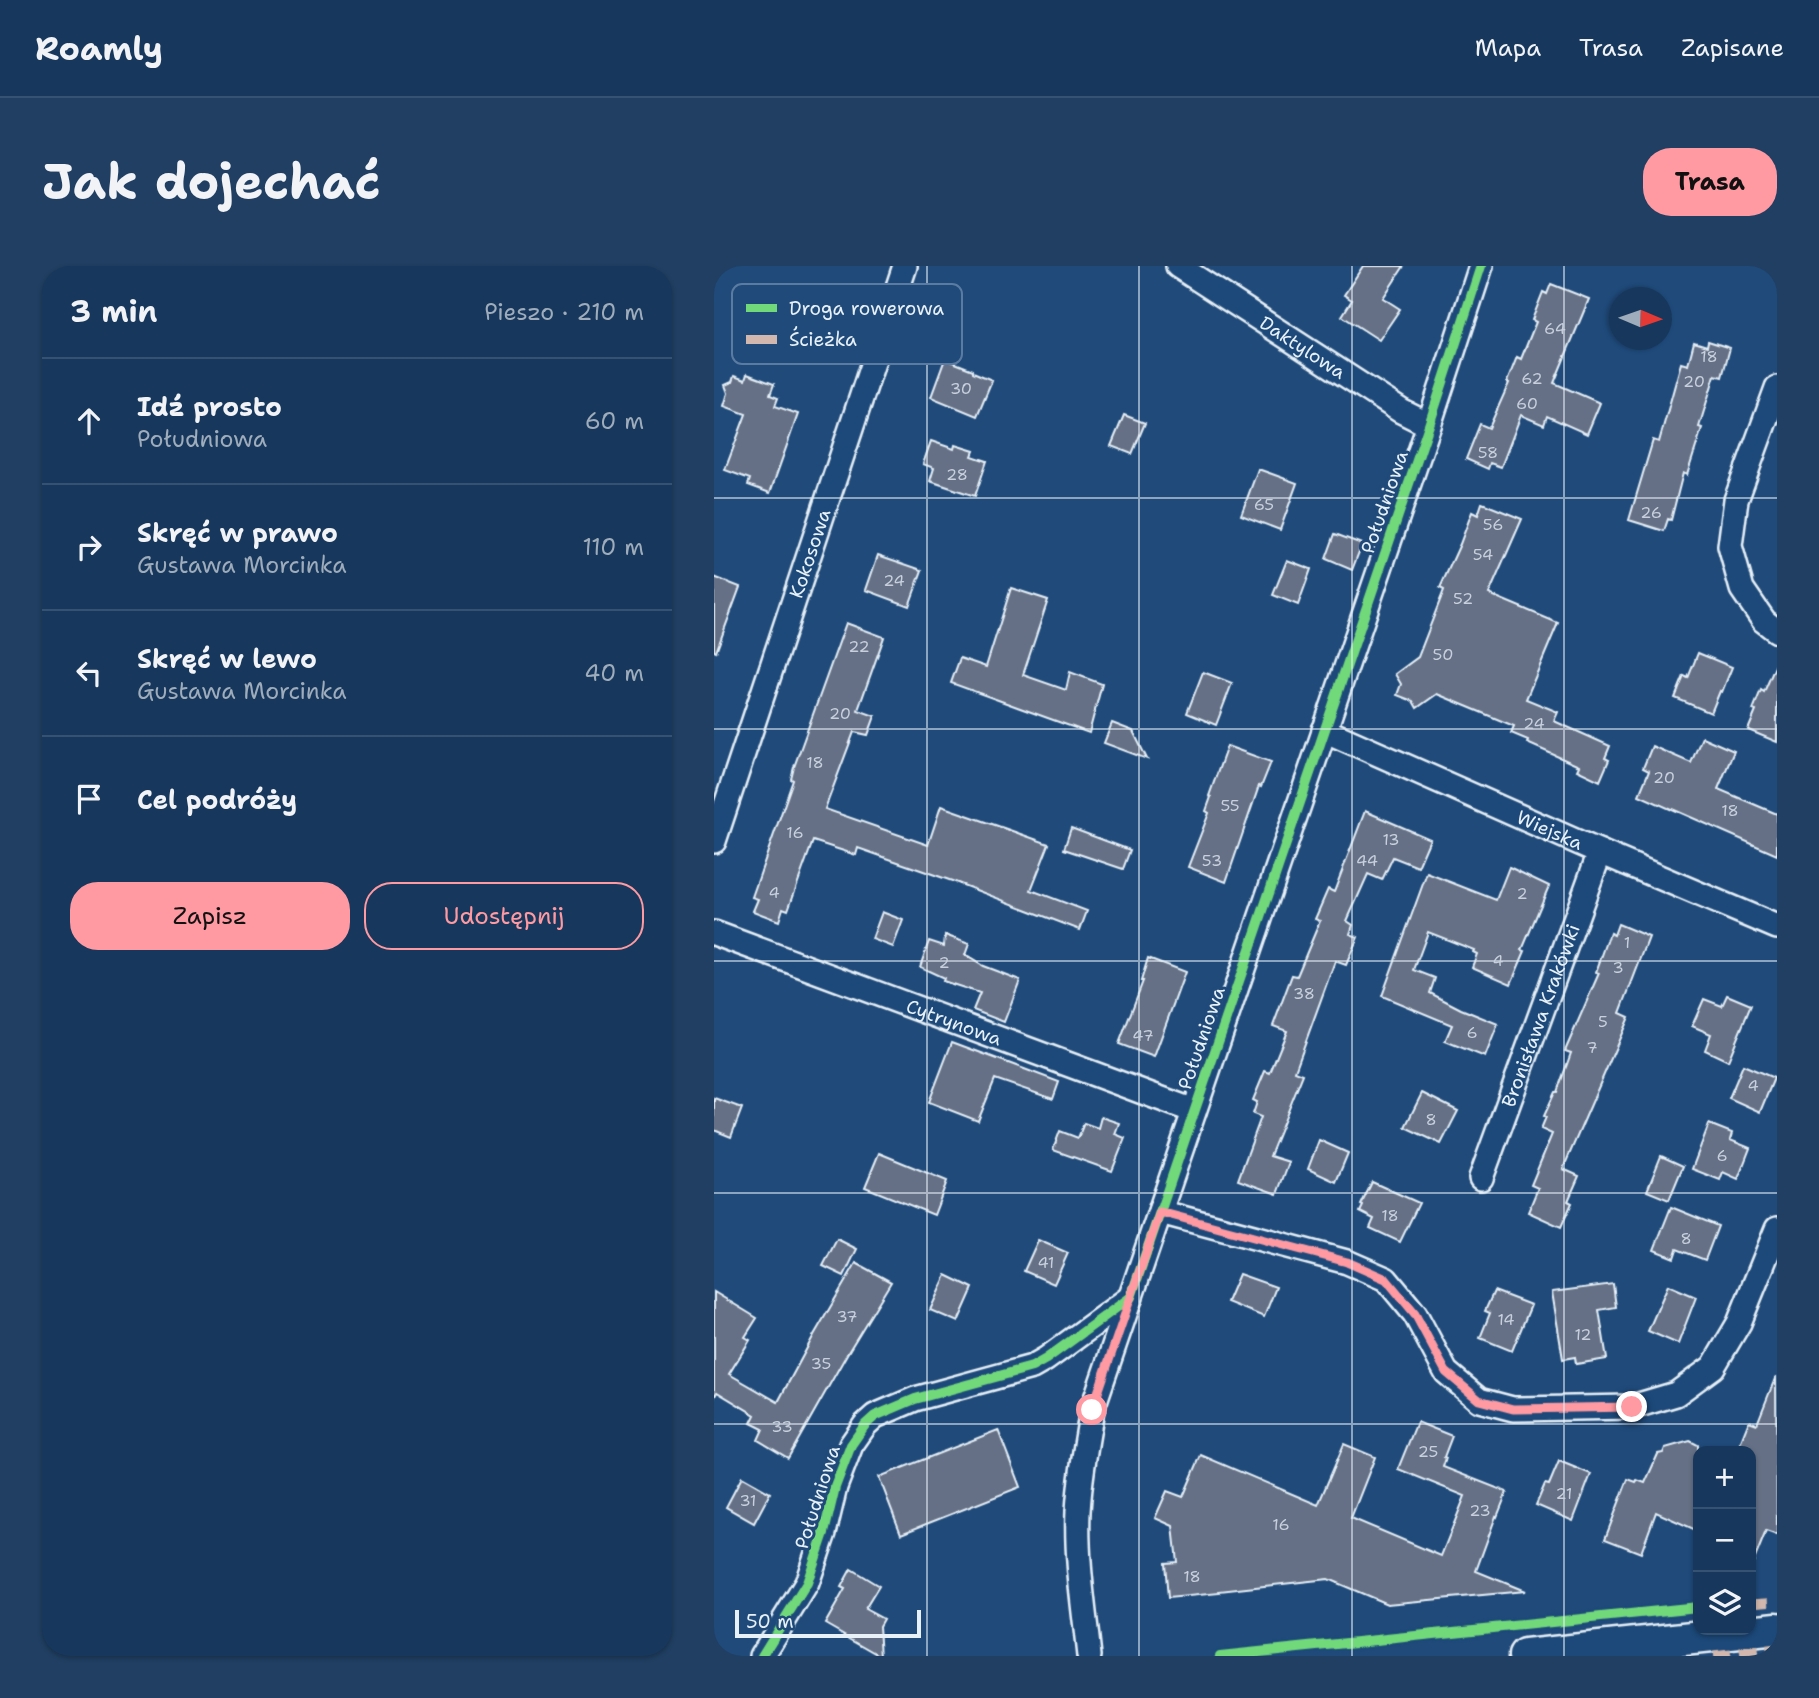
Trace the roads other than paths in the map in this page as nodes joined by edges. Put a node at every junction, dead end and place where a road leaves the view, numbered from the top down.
1 (905, 266) edge
2 (1178, 266) edge
3 (1481, 266) edge
4 (899, 284) edge
5 (872, 364) edge
6 (1777, 388) edge
7 (1429, 425) junction
8 (1777, 631) edge
9 (1324, 730) junction
10 (714, 841) edge
11 (1600, 852) junction
12 (1777, 928) edge
13 (714, 933) edge
14 (1195, 1111) junction
15 (1481, 1178) dead end
16 (1160, 1212) junction
17 (1777, 1230) edge
18 (1131, 1297) junction
19 (1777, 1629) edge
20 (762, 1656) edge
21 (1089, 1656) edge
22 (1525, 1656) edge

1 - 4 street, Kokosowa
2 - 7 street, Daktylowa
3 - 7 street, Południowa
5 - 10 street, Kokosowa
6 - 8 street
7 - 9 street, Południowa
9 - 11 street, Wiejska
9 - 14 street, Południowa
11 - 12 street, Wiejska
11 - 15 street, Bronisława Krakówki
13 - 14 street, Cytrynowa
14 - 16 street, Południowa
16 - 17 street
16 - 18 street, Południowa
18 - 20 street, Południowa
18 - 21 street, Południowa
19 - 22 main road

